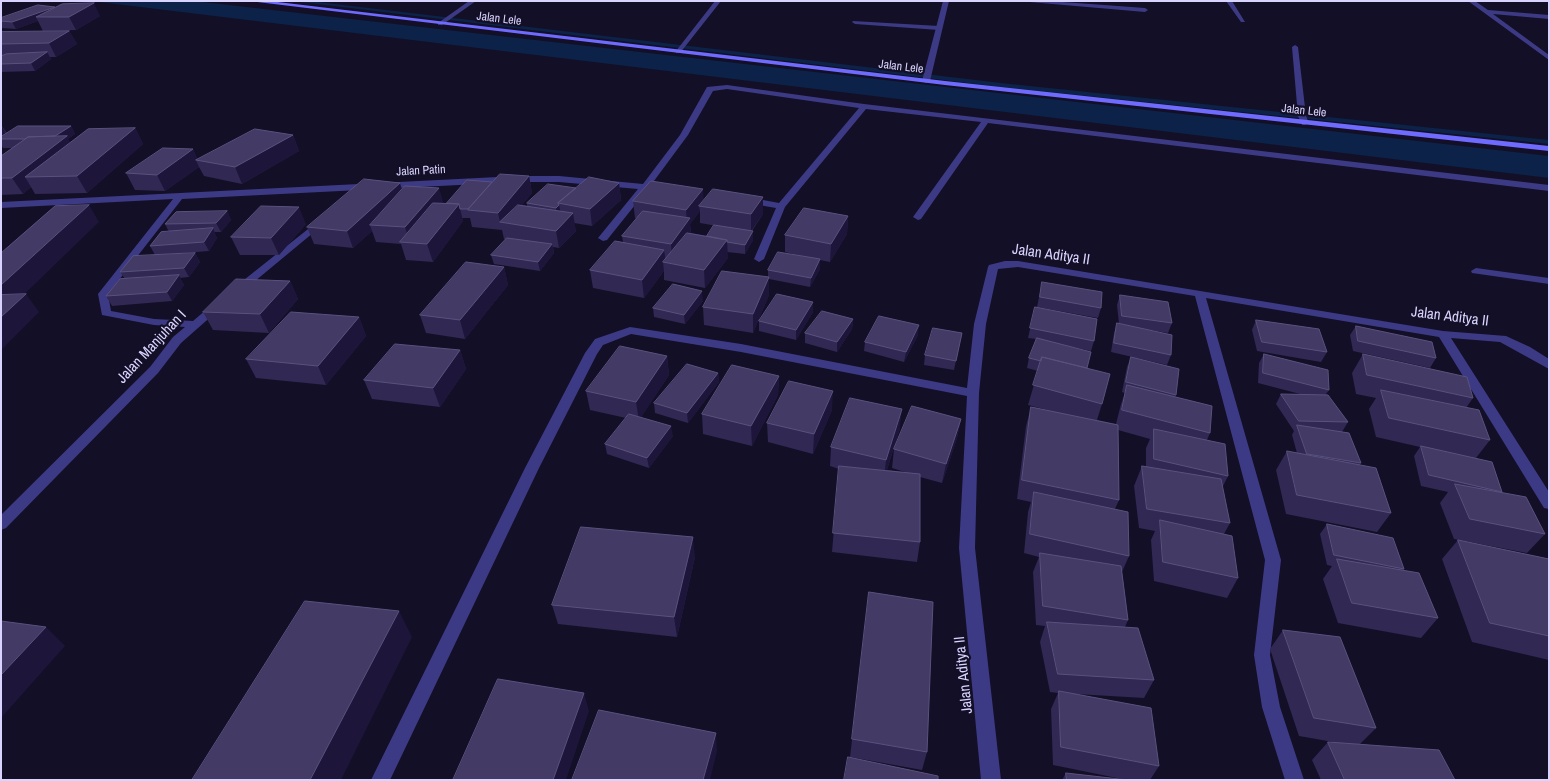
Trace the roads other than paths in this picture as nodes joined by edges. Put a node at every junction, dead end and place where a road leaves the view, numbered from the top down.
1 (252, 1) edge
2 (473, 1) edge
3 (718, 1) edge
4 (946, 1) edge
5 (1021, 1) edge
6 (1229, 1) edge
7 (1471, 1) edge
8 (1145, 10) dead end
9 (1486, 12) junction
10 (1549, 17) edge
11 (1243, 21) dead end
12 (856, 22) dead end
13 (440, 24) junction
14 (939, 28) junction
15 (1295, 47) dead end
16 (678, 52) junction
17 (1549, 58) edge
18 (926, 81) junction
19 (864, 106) junction
20 (985, 122) junction
21 (1305, 123) junction
22 (1549, 149) edge
23 (362, 186) junction
24 (646, 187) junction
25 (1549, 188) edge
26 (675, 190) edge
27 (179, 197) junction
28 (348, 198) edge
29 (734, 198) edge
30 (1, 206) edge
31 (781, 206) junction
32 (327, 216) edge
33 (918, 217) dead end
34 (602, 238) dead end
35 (759, 260) dead end
36 (1476, 271) dead end
37 (1549, 281) edge
38 (1200, 296) junction
39 (194, 324) junction
40 (1443, 334) junction
41 (1549, 365) edge
42 (973, 393) junction
43 (1549, 504) edge
44 (1, 524) edge
45 (380, 780) edge
46 (992, 780) edge
47 (1295, 780) edge

1 - 13 main road, Jalan Lele
2 - 13 street
3 - 16 street
4 - 14 street
5 - 8 street
6 - 11 street
7 - 9 street
9 - 10 street
9 - 17 street
12 - 14 street
13 - 16 main road, Jalan Lele
14 - 18 street
15 - 21 street
16 - 18 main road, Jalan Lele
18 - 21 main road, Jalan Lele
19 - 20 street
19 - 24 street
19 - 31 street
20 - 25 street
20 - 33 street
21 - 22 main road, Jalan Lele
23 - 24 street, Jalan Patin
23 - 27 street, Jalan Patin
23 - 28 street
24 - 26 street, Jalan Patin
24 - 34 street
27 - 30 street, Jalan Patin
27 - 39 street
29 - 31 street
31 - 35 street
32 - 39 street, Jalan Manjuhan I
36 - 37 street
38 - 40 street, Jalan Aditya II
38 - 42 street, Jalan Aditya II
38 - 47 street
39 - 44 street, Jalan Manjuhan I
40 - 41 street, Jalan Aditya II
40 - 43 street
42 - 45 street
42 - 46 street, Jalan Aditya II

